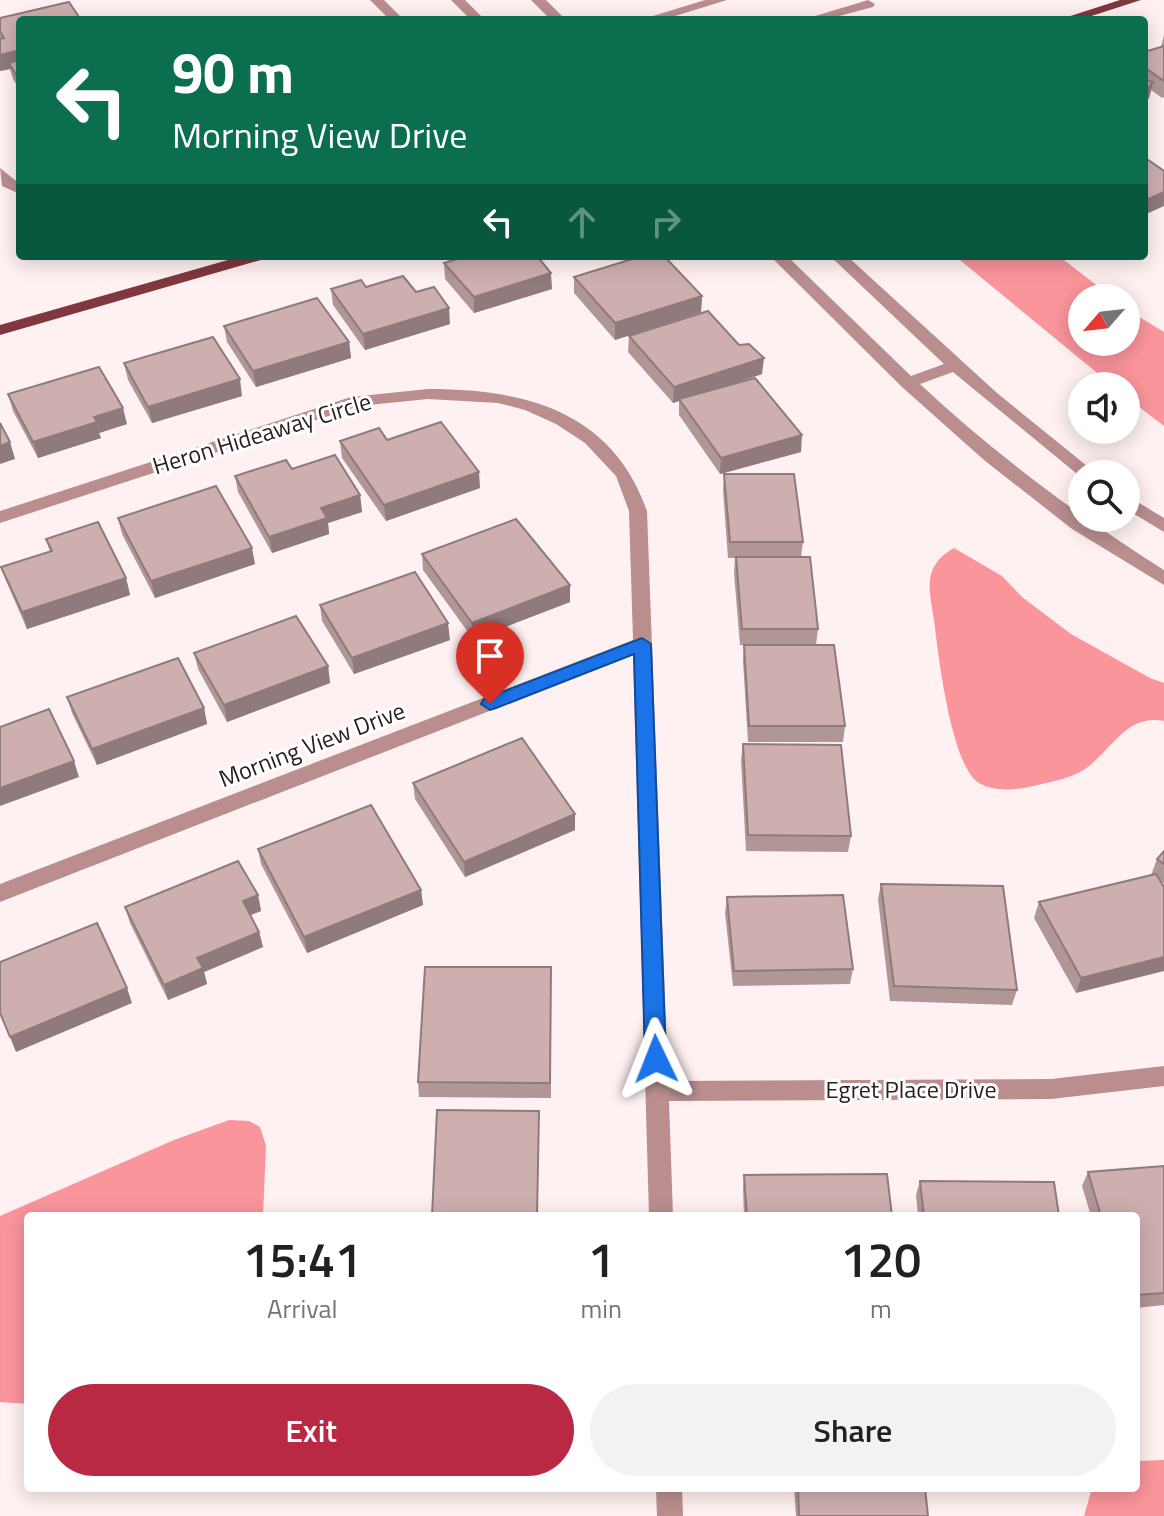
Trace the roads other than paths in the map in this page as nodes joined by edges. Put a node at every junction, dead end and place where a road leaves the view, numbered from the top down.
1 (377, 0) edge
2 (458, 0) edge
3 (538, 0) edge
4 (720, 0) edge
5 (1134, 0) edge
6 (868, 4) dead end
7 (393, 16) edge
8 (474, 16) edge
9 (555, 16) edge
10 (662, 16) edge
11 (824, 16) edge
12 (1079, 16) edge
13 (0, 172) edge
14 (16, 188) edge
15 (245, 260) edge
16 (782, 260) edge
17 (842, 260) edge
18 (0, 330) edge
19 (955, 366) junction
20 (908, 383) junction
21 (1069, 460) edge
22 (1140, 510) edge
23 (0, 517) edge
24 (1164, 526) edge
25 (1164, 579) edge
26 (642, 644) junction
27 (0, 893) edge
28 (1164, 1076) edge
29 (657, 1091) junction
30 (661, 1212) edge
31 (669, 1492) edge
32 (670, 1516) edge

1 - 7 street
2 - 8 street
3 - 9 street
4 - 10 street
5 - 12 main road
6 - 11 street
13 - 14 street
15 - 18 main road
16 - 20 street
17 - 19 street
19 - 20 street
19 - 21 street
20 - 25 street
22 - 24 street
23 - 26 street, Heron Hideaway Circle
26 - 27 street, Morning View Drive
26 - 29 street, Heron Hideaway Circle
28 - 29 street, Egret Place Drive
29 - 30 street, Heron Hideaway Circle
31 - 32 street

